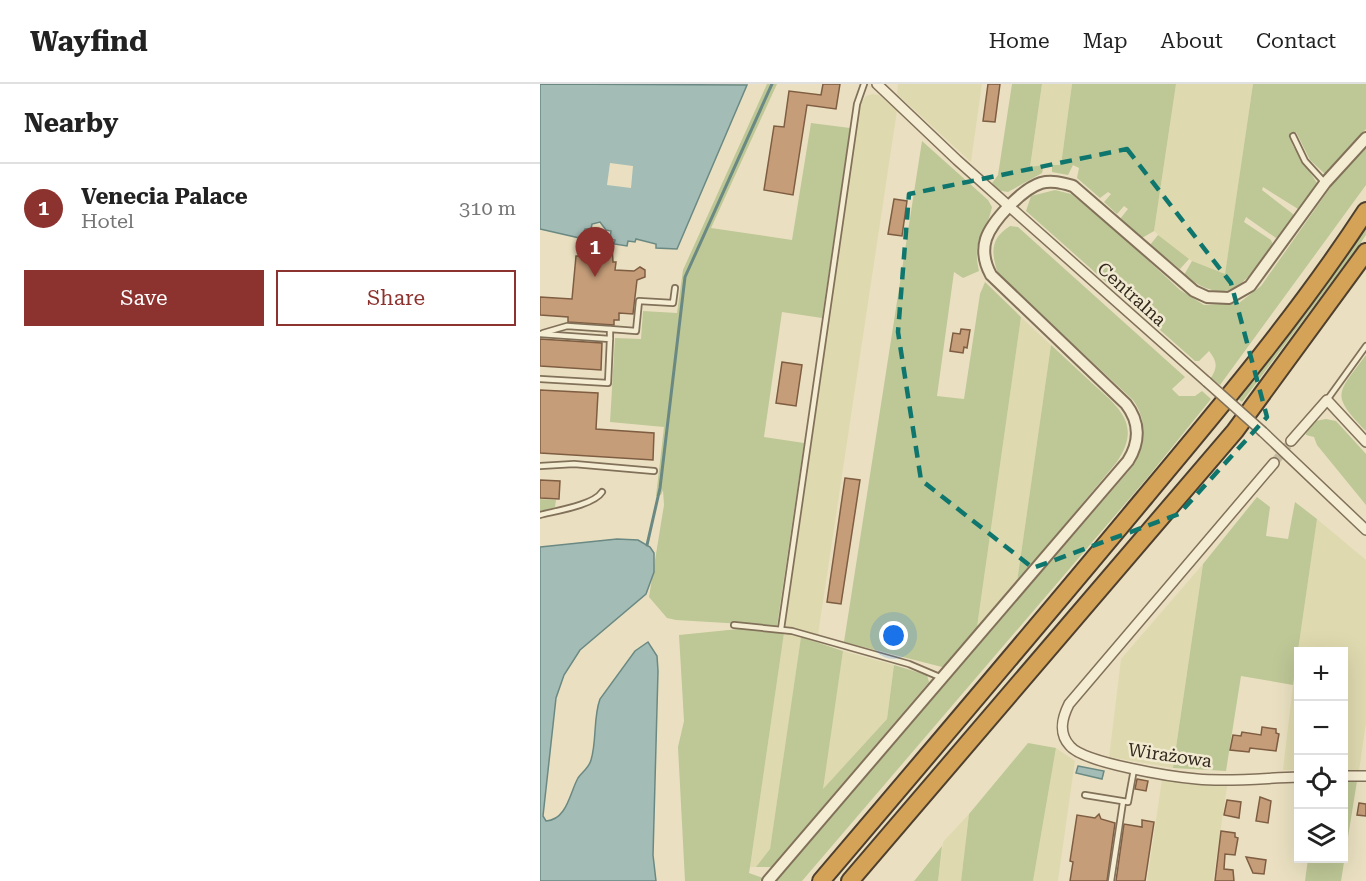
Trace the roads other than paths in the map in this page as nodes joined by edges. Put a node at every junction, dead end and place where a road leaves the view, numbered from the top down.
1 (864, 84) edge
2 (877, 84) edge
3 (1293, 136) dead end
4 (1366, 138) edge
5 (1325, 183) junction
6 (1009, 207) junction
7 (1366, 211) edge
8 (1366, 252) edge
9 (675, 288) dead end
10 (610, 329) junction
11 (540, 334) edge
12 (610, 339) junction
13 (1366, 346) edge
14 (540, 379) edge
15 (1327, 400) junction
16 (1291, 441) tunnel mouth
17 (1366, 442) edge
18 (1274, 463) tunnel mouth
19 (540, 466) edge
20 (654, 471) dead end
21 (602, 492) dead end
22 (540, 515) edge
23 (1366, 530) edge
24 (734, 625) dead end
25 (781, 629) junction
26 (942, 678) junction
27 (1134, 768) junction
28 (1348, 776) edge
29 (1366, 776) edge
30 (1294, 777) edge
31 (1085, 795) dead end
32 (1123, 802) junction
33 (768, 881) edge
34 (821, 881) edge
35 (850, 881) edge
36 (1111, 881) edge

1 - 25 lane
2 - 6 street, Centralna
3 - 5 lane
4 - 5 street
5 - 6 street
6 - 23 street, Centralna, bridge
6 - 26 street
7 - 34 highway
8 - 35 highway
9 - 10 lane
10 - 11 lane
10 - 12 lane
11 - 12 lane
12 - 14 lane
13 - 15 lane
15 - 16 street
15 - 17 street
18 - 27 street, Wirażowa
19 - 20 lane
21 - 22 lane
24 - 25 lane
25 - 26 lane
26 - 33 street
27 - 30 street, Wirażowa
27 - 32 lane
28 - 29 street
31 - 32 lane
32 - 36 lane

